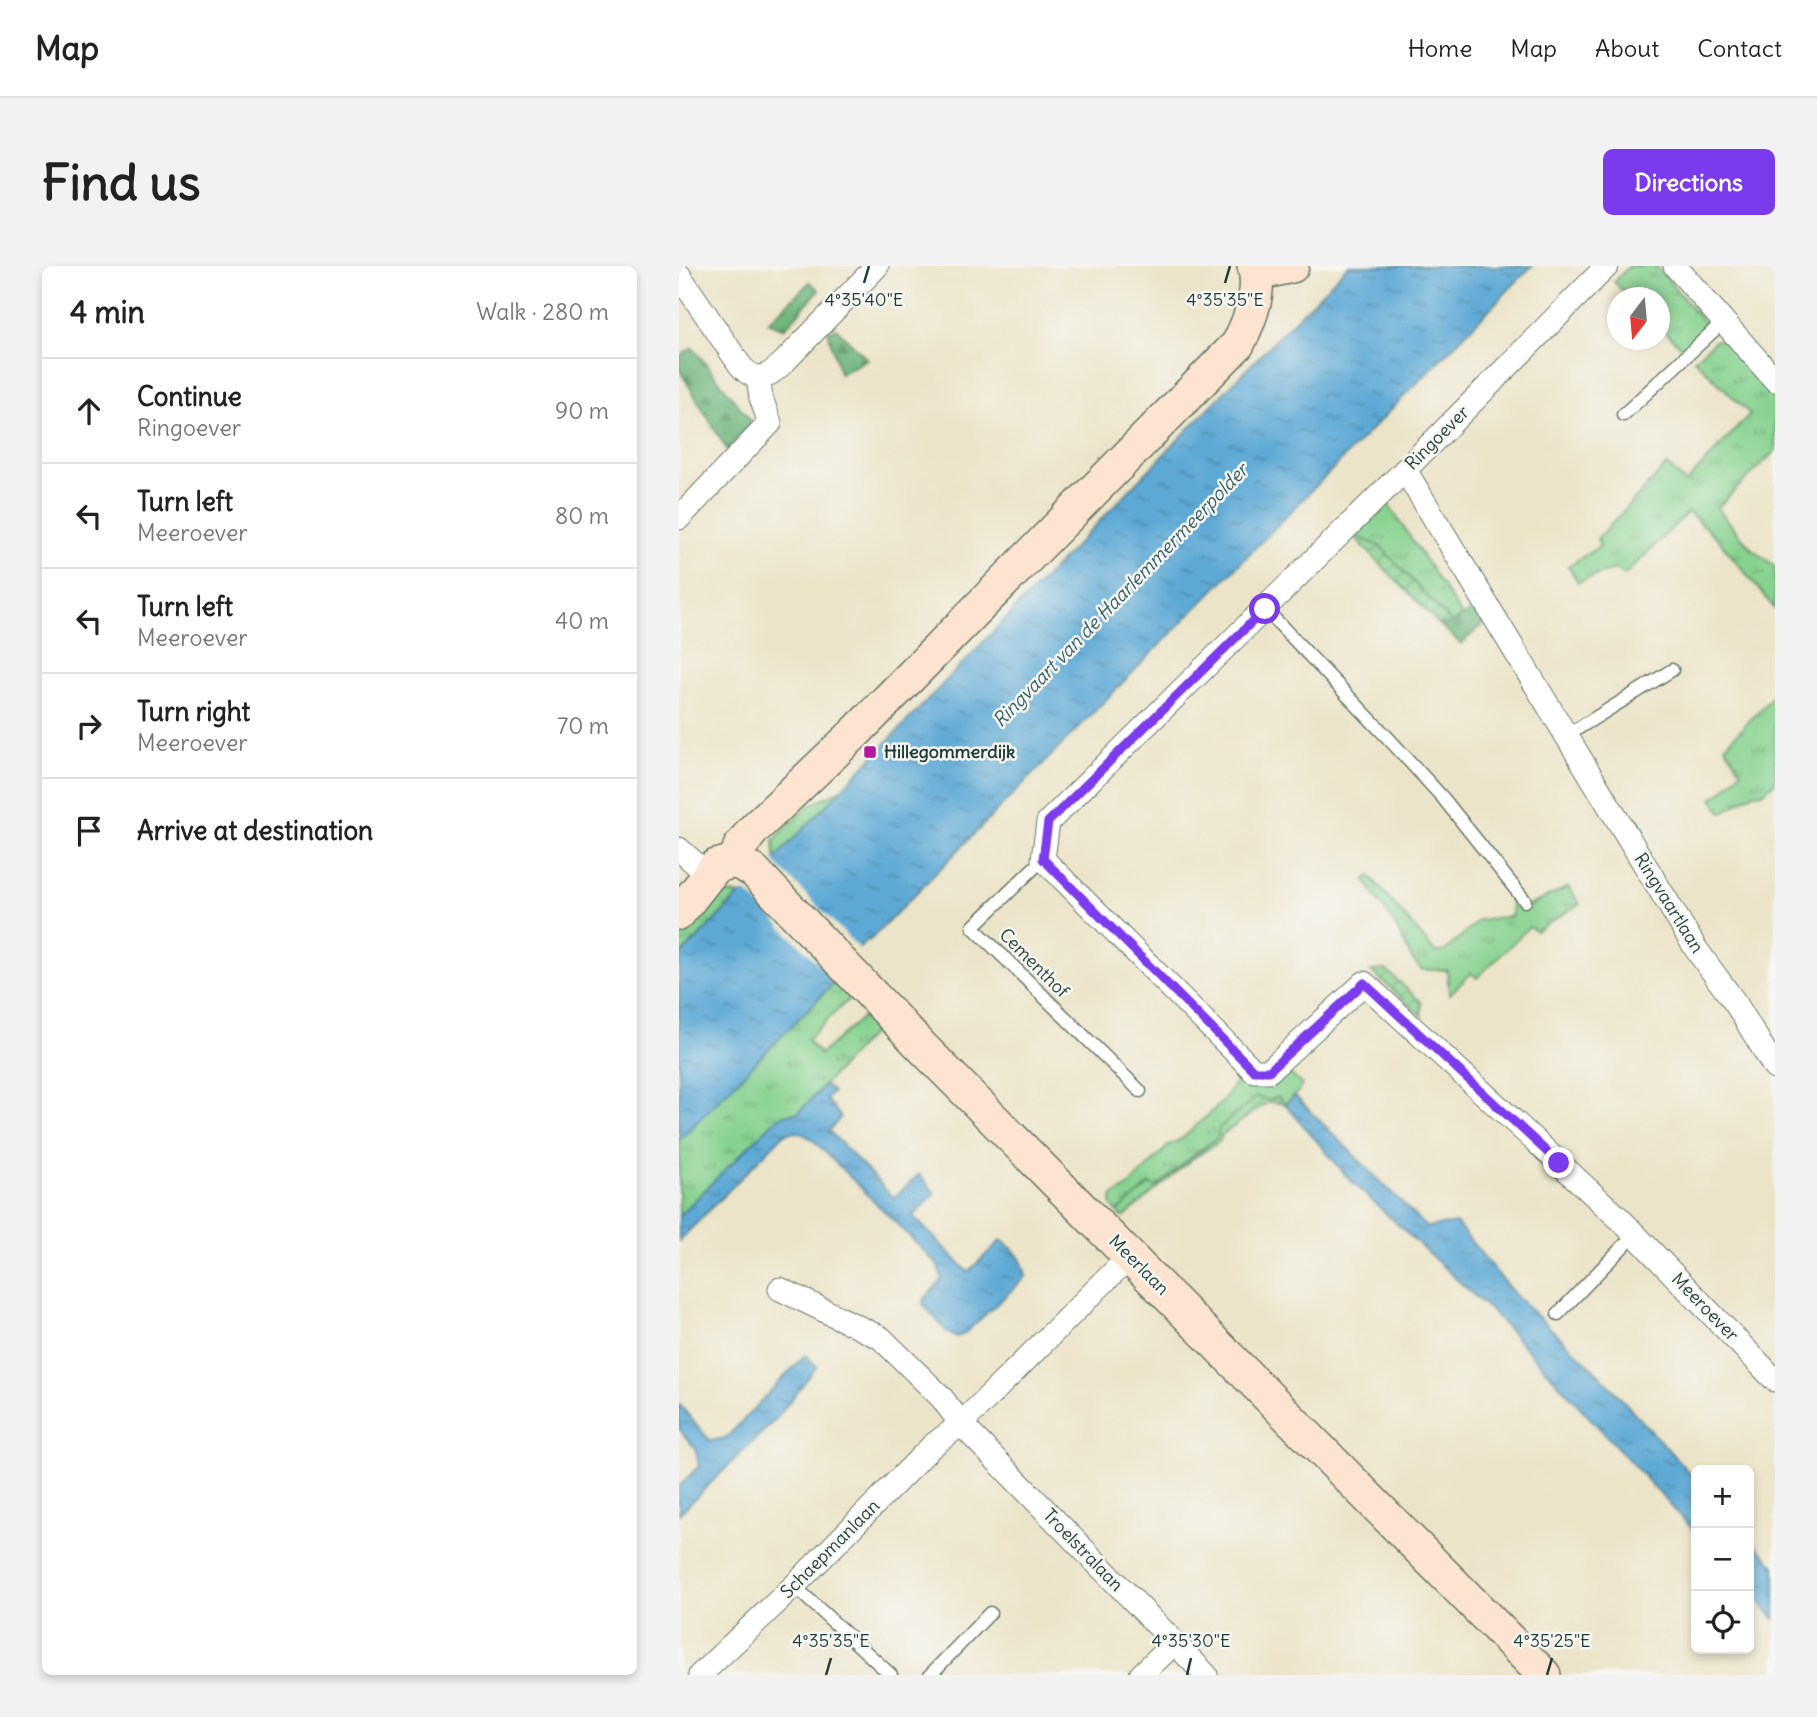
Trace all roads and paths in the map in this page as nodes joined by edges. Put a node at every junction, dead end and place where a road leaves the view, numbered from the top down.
1 (877, 266) edge
2 (1292, 266) edge
3 (1607, 266) edge
4 (1675, 266) edge
5 (1255, 270) edge
6 (679, 275) edge
7 (1724, 321) junction
8 (758, 377) junction
9 (1775, 380) edge
10 (1623, 415) dead end
11 (1405, 470) junction
12 (679, 518) edge
13 (1265, 609) junction
14 (1672, 670) dead end
15 (1566, 736) junction
16 (679, 849) edge
17 (1043, 859) junction
18 (732, 869) junction
19 (1525, 901) dead end
20 (679, 913) edge
21 (1775, 1068) edge
22 (1140, 1091) dead end
23 (1635, 1234) junction
24 (1130, 1256) junction
25 (780, 1289) dead end
26 (1558, 1314) dead end
27 (1775, 1380) edge
28 (961, 1424) junction
29 (794, 1586) junction
30 (990, 1613) dead end
31 (1174, 1643) junction
32 (1541, 1674) edge
33 (700, 1675) edge
34 (891, 1675) edge
35 (930, 1675) edge
36 (1141, 1675) edge
37 (1206, 1675) edge

1 - 8 street
2 - 5 street
3 - 11 street, Ringoever
4 - 7 street
5 - 18 street
6 - 8 street
7 - 9 street
7 - 10 lane
8 - 12 street
11 - 13 street, Ringoever
11 - 15 street, Ringvaartlaan
13 - 17 street, Ringoever
13 - 19 lane
14 - 15 lane
15 - 21 street, Ringvaartlaan
16 - 18 street
17 - 22 lane, Cementhof
17 - 23 street, Meeroever
18 - 20 street
18 - 24 street, Meerlaan
23 - 26 lane
23 - 27 street, Meeroever
24 - 28 street, Schaepmanlaan
24 - 32 street, Meerlaan
25 - 28 street
28 - 29 street, Schaepmanlaan
28 - 31 street, Troelstralaan
29 - 33 street, Schaepmanlaan
29 - 34 lane
30 - 35 lane
31 - 36 street
31 - 37 street, Troelstralaan

